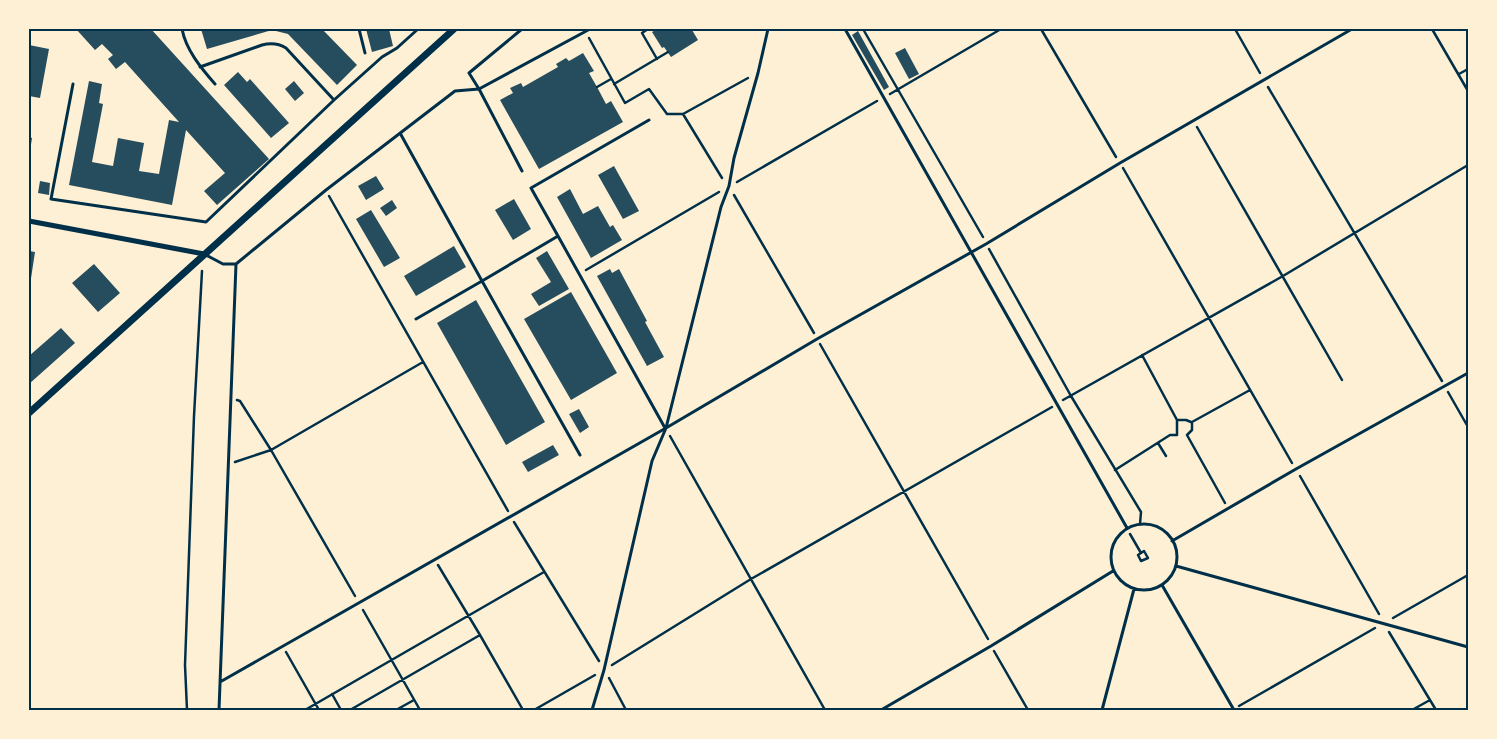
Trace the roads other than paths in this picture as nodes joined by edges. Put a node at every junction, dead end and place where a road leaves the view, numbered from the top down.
1 (182, 29) edge
2 (358, 29) edge
3 (418, 29) edge
4 (454, 29) edge
5 (522, 29) edge
6 (590, 29) edge
7 (768, 29) edge
8 (845, 29) edge
9 (1352, 29) edge
10 (365, 53) dead end
11 (200, 67) junction
12 (73, 84) dead end
13 (215, 84) dead end
14 (479, 89) junction
15 (334, 100) junction
16 (649, 120) dead end
17 (400, 133) junction
18 (522, 171) dead end
19 (29, 221) edge
20 (558, 236) junction
21 (972, 252) junction
22 (204, 254) junction
23 (236, 264) junction
24 (482, 281) junction
25 (416, 320) dead end
26 (1468, 373) edge
27 (29, 413) edge
28 (666, 428) junction
29 (580, 455) dead end
30 (1127, 528) junction
31 (1172, 541) junction
32 (1176, 566) junction
33 (1113, 571) junction
34 (1162, 585) junction
35 (1134, 589) junction
36 (1468, 647) edge
37 (220, 682) junction
38 (218, 710) edge
39 (592, 710) edge
40 (881, 710) edge
41 (1102, 710) edge
42 (1234, 710) edge

1 - 11 lane
2 - 10 lane
3 - 15 lane
4 - 22 street
5 - 14 lane
6 - 14 lane
7 - 28 lane
8 - 21 lane
9 - 21 lane
11 - 13 lane
11 - 15 lane
12 - 15 lane
14 - 17 lane
14 - 18 lane
16 - 20 lane
17 - 23 lane
17 - 24 lane
19 - 22 street
20 - 24 lane
20 - 28 lane
21 - 28 lane
21 - 30 lane
22 - 23 lane
22 - 27 street
23 - 37 lane
24 - 25 lane
24 - 29 lane
26 - 31 lane
28 - 37 lane
28 - 39 lane
30 - 31 lane
30 - 33 lane
31 - 32 lane
32 - 34 lane
32 - 36 lane
33 - 35 lane
33 - 40 lane
34 - 35 lane
34 - 42 lane
35 - 41 lane
37 - 38 lane

